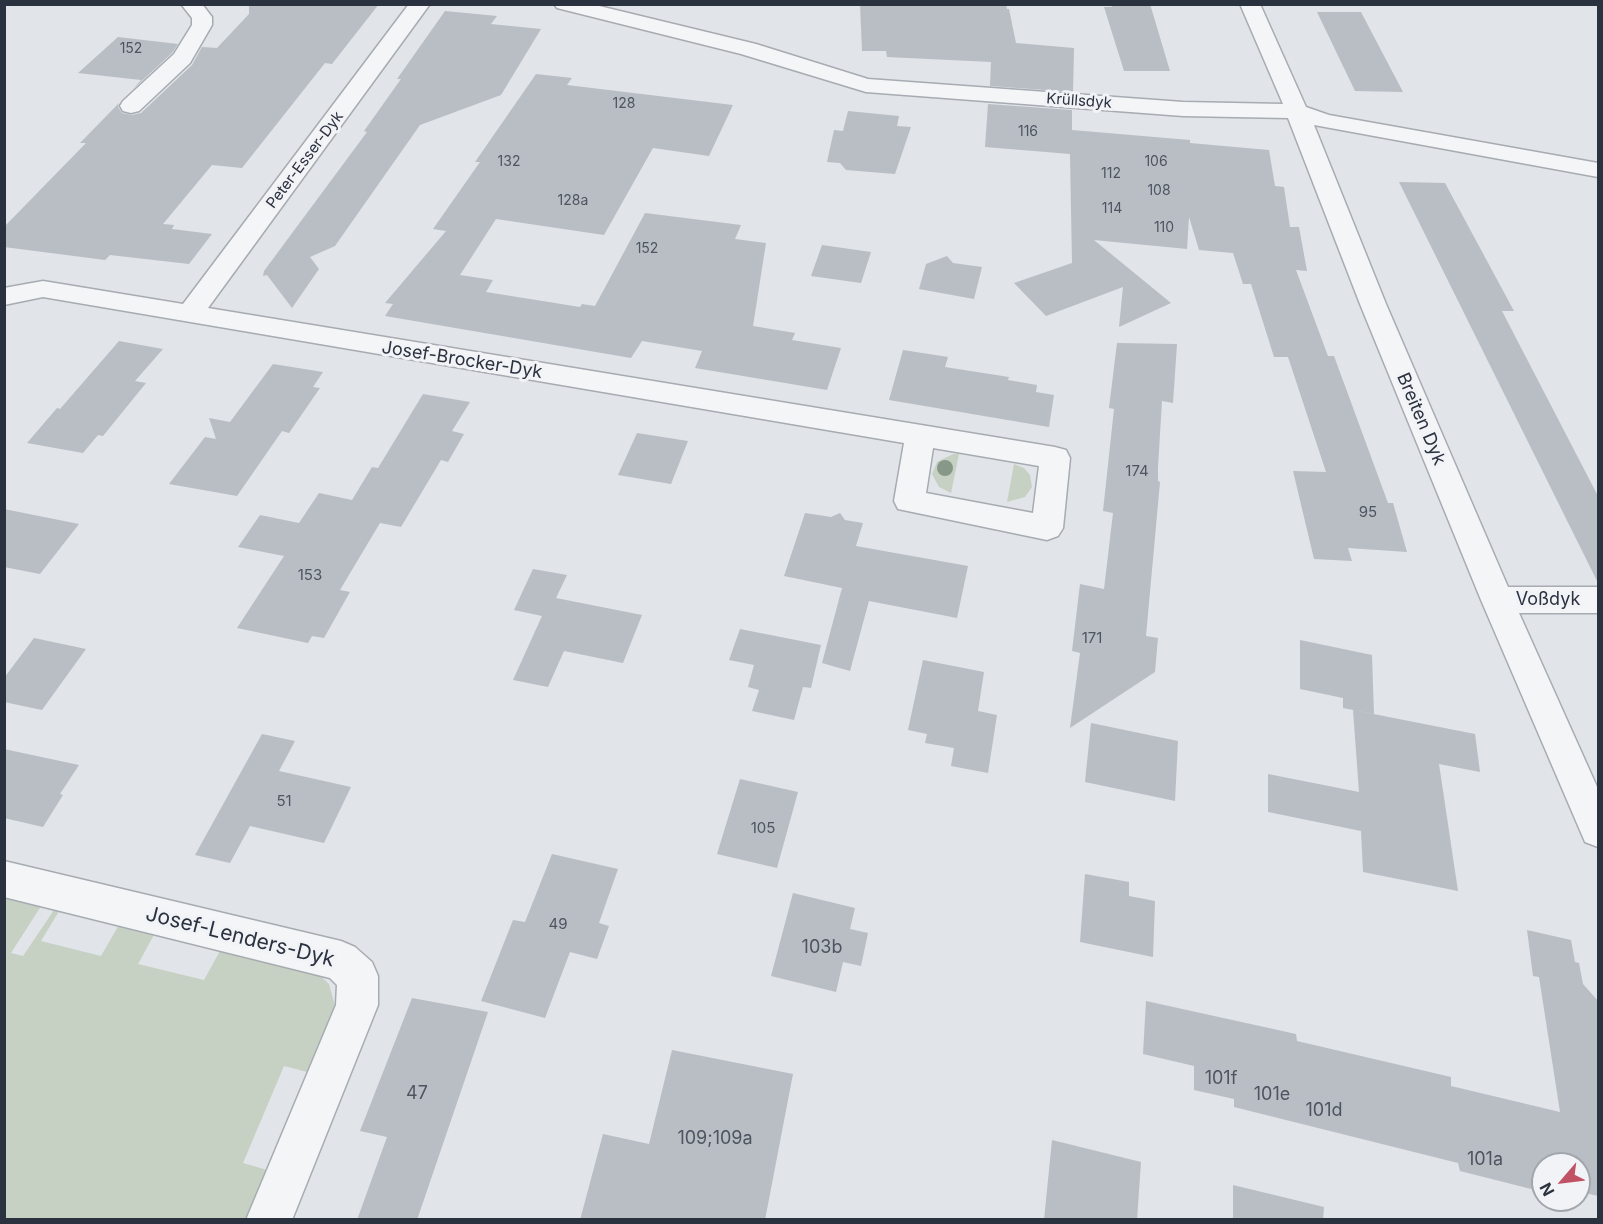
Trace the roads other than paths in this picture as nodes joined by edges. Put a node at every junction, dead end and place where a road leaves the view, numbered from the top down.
1 (191, 4) edge
2 (420, 4) edge
3 (564, 4) edge
4 (1250, 4) edge
5 (130, 106) dead end
6 (1297, 111) junction
7 (1599, 170) edge
8 (4, 297) edge
9 (189, 315) junction
10 (920, 436) junction
11 (1497, 600) junction
12 (1599, 600) edge
13 (1599, 830) edge
14 (4, 879) edge
15 (269, 1220) edge

1 - 5 street
2 - 9 street, Peter-Esser-Dyk
3 - 6 street, Krüllsdyk
4 - 6 street, Breiten Dyk
6 - 7 street, Krüllsdyk
6 - 11 street, Breiten Dyk
8 - 9 street, Josef-Brocker-Dyk
9 - 10 street, Josef-Brocker-Dyk
10 - 10 street, Josef-Brocker-Dyk
11 - 12 street, Voßdyk
11 - 13 street, Breiten Dyk
14 - 15 street, Josef-Lenders-Dyk

